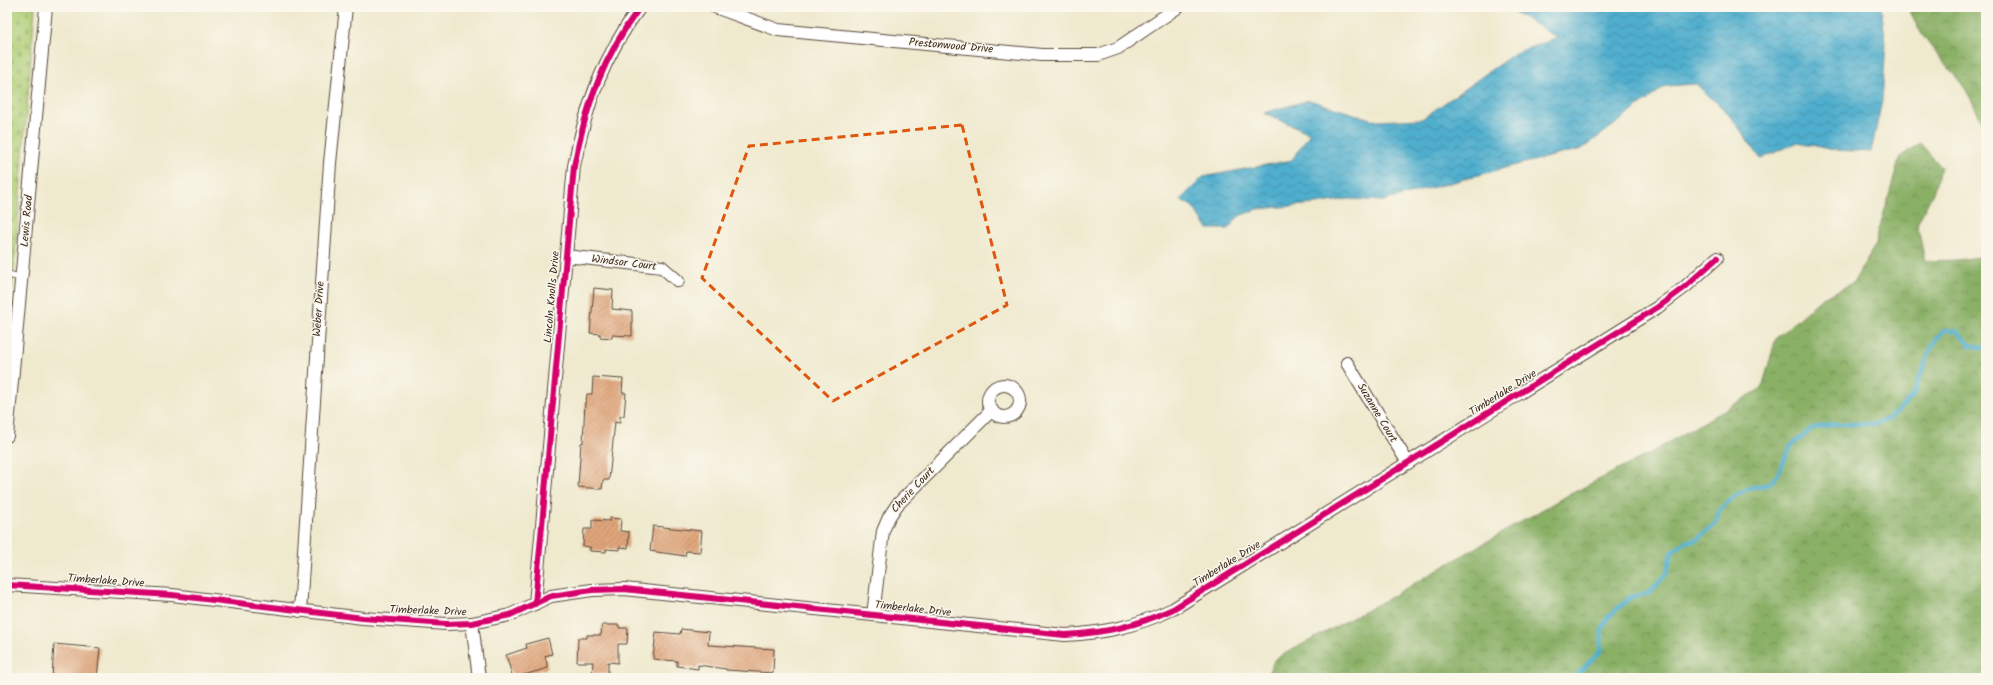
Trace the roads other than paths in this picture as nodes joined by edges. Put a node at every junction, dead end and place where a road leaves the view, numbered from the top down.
1 (46, 7) edge
2 (346, 7) edge
3 (640, 7) edge
4 (715, 7) edge
5 (1178, 7) edge
6 (566, 256) junction
7 (1717, 258) dead end
8 (7, 274) edge
9 (21, 278) junction
10 (678, 281) dead end
11 (1347, 363) dead end
12 (992, 410) dead end
13 (7, 436) edge
14 (1408, 463) junction
15 (7, 585) edge
16 (535, 604) junction
17 (300, 611) junction
18 (873, 614) junction
19 (472, 623) junction
20 (479, 678) edge

1 - 9 street, Lewis Road
2 - 17 street, Weber Drive
3 - 6 street, Lincoln Knolls Drive
4 - 5 street, Prestonwood Drive
6 - 10 street, Windsor Court
6 - 16 street, Lincoln Knolls Drive
7 - 14 street, Timberlake Drive
8 - 9 lane
9 - 13 street, Lewis Road
11 - 14 street, Suzanne Court
12 - 18 street, Cherie Court
14 - 18 street, Timberlake Drive
15 - 17 street, Timberlake Drive
16 - 18 street, Timberlake Drive
16 - 19 street, Timberlake Drive
17 - 19 street, Timberlake Drive
19 - 20 street

